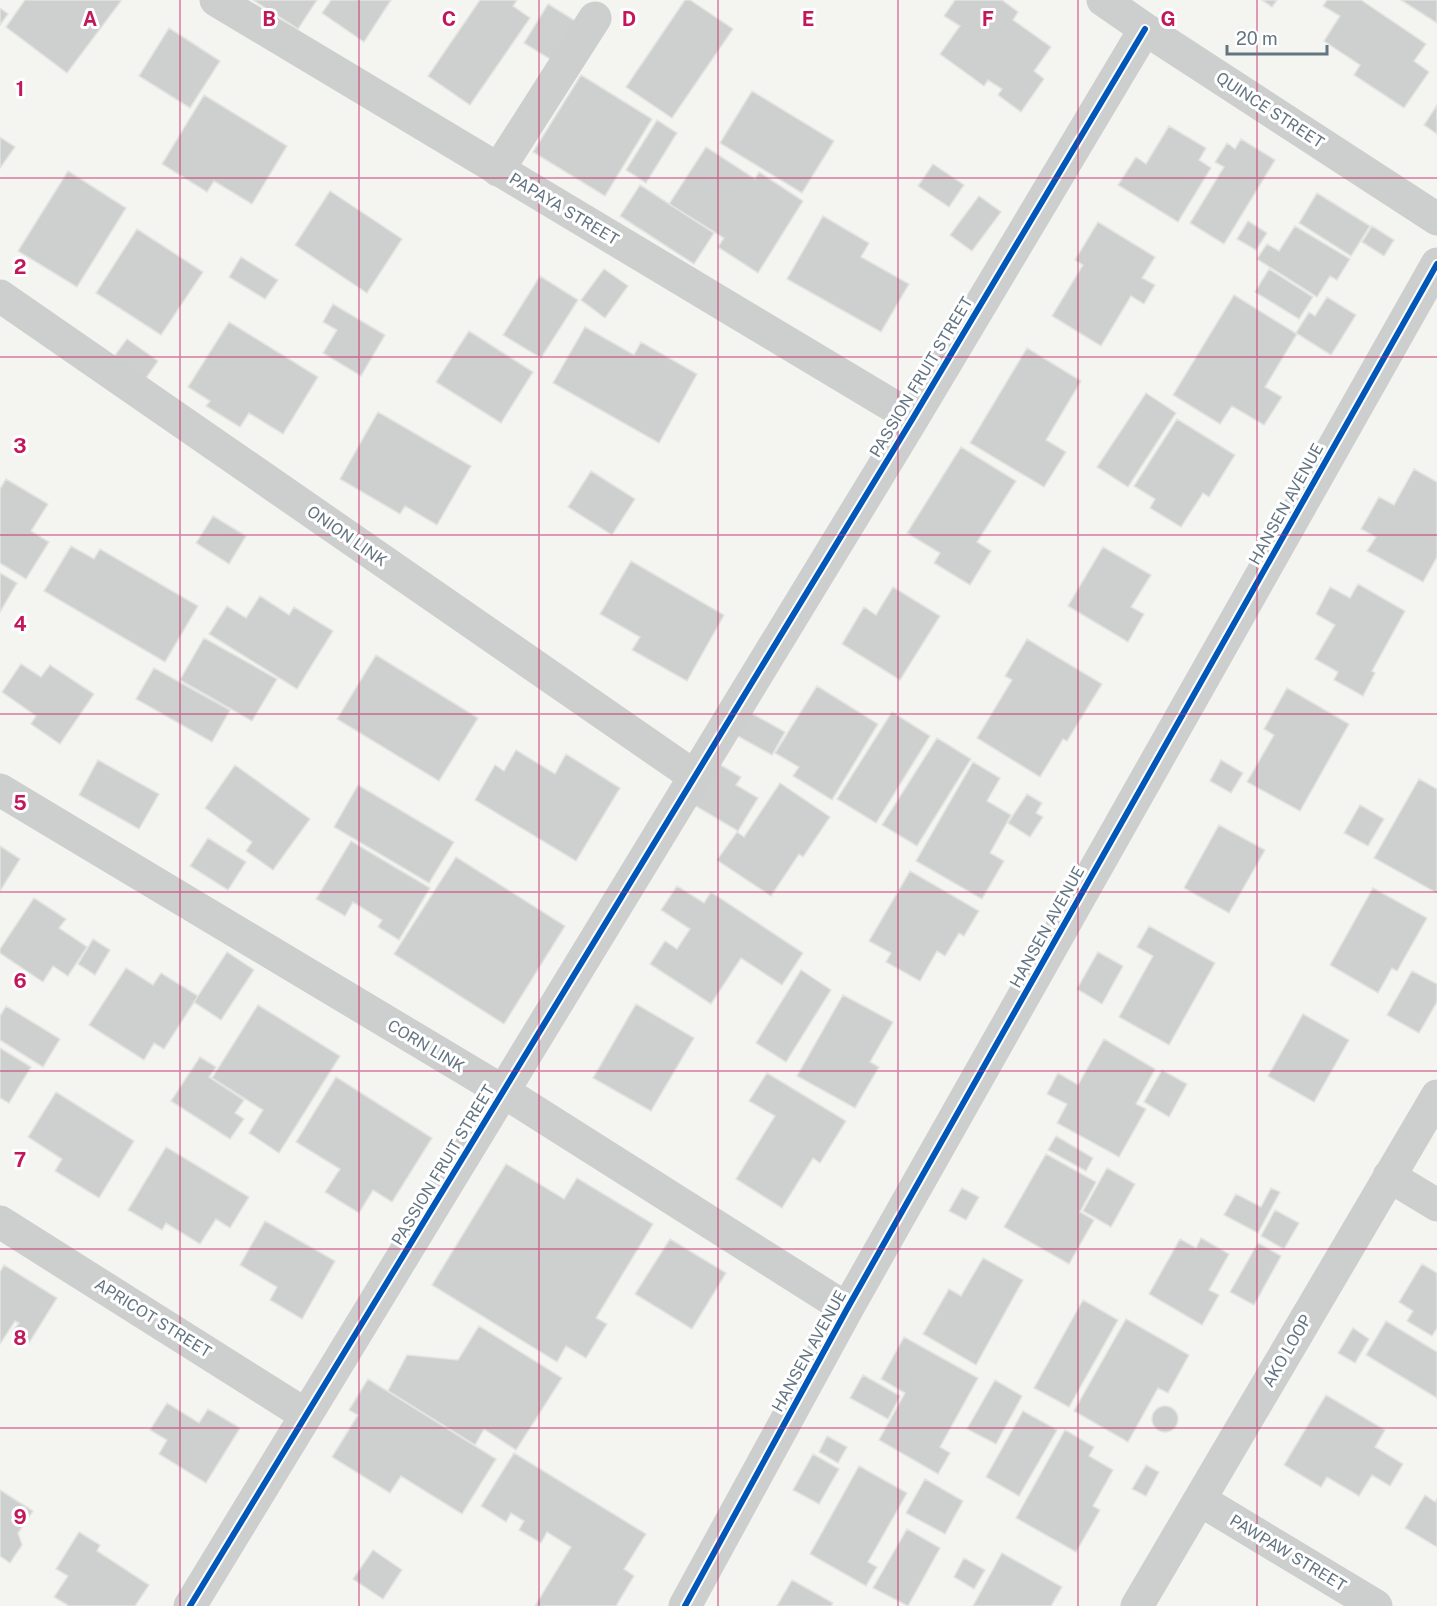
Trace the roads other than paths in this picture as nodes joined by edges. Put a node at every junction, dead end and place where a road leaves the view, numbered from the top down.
1 (216, 0) edge
2 (1103, 0) edge
3 (595, 18) dead end
4 (1145, 30) junction
5 (498, 170) junction
6 (1437, 219) edge
7 (1437, 264) edge
8 (0, 296) edge
9 (913, 418) junction
10 (694, 776) junction
11 (0, 790) edge
12 (504, 1092) junction
13 (1437, 1096) edge
14 (1389, 1176) junction
15 (1437, 1205) edge
16 (0, 1222) edge
17 (847, 1309) junction
18 (306, 1414) junction
19 (1200, 1500) junction
20 (190, 1606) edge
21 (686, 1606) edge
22 (1137, 1606) edge
23 (1376, 1606) edge

1 - 5 street, PAPAYA STREET
2 - 4 street, QUINCE STREET
3 - 5 street
4 - 6 street, QUINCE STREET
4 - 9 street, PASSION FRUIT STREET
5 - 9 street, PAPAYA STREET
7 - 17 street, HANSEN AVENUE
8 - 10 street, ONION LINK
9 - 10 street, PASSION FRUIT STREET
10 - 12 street, PASSION FRUIT STREET
11 - 12 street, CORN LINK
12 - 17 street, CORN LINK
12 - 18 street, PASSION FRUIT STREET
13 - 14 street, AKO LOOP
14 - 15 street
14 - 19 street, AKO LOOP
16 - 18 street, APRICOT STREET
17 - 21 street, HANSEN AVENUE
18 - 20 street, PASSION FRUIT STREET
19 - 22 street, AKO LOOP
19 - 23 street, PAWPAW STREET

